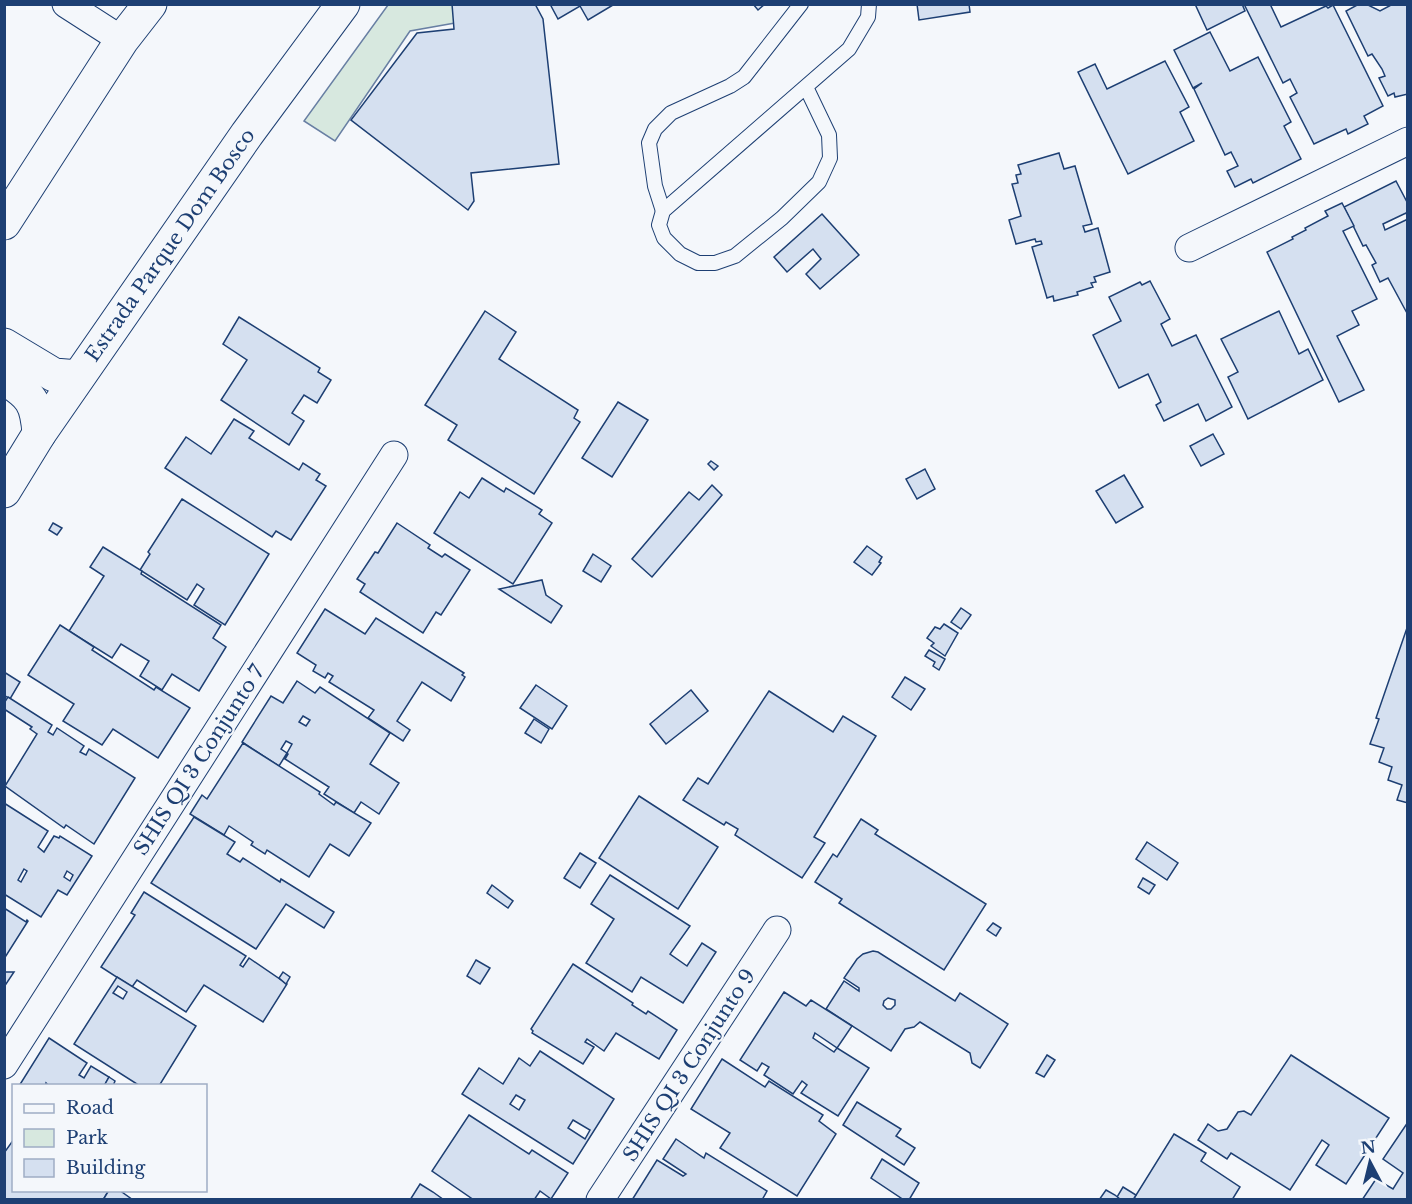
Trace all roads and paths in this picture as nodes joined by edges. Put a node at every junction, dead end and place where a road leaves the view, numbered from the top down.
1 (66, 4) edge
2 (150, 4) edge
3 (343, 4) edge
4 (801, 4) edge
5 (869, 4) edge
6 (122, 40) junction
7 (806, 87) junction
8 (1407, 141) edge
9 (663, 211) junction
10 (4, 223) edge
11 (1189, 248) dead end
12 (4, 345) edge
13 (78, 377) junction
14 (4, 378) edge
15 (39, 434) junction
16 (394, 455) dead end
17 (4, 491) edge
18 (777, 930) dead end
19 (4, 1065) edge
20 (600, 1200) edge

1 - 6 street
2 - 6 main road
3 - 13 main road, Estrada Parque Dom Bosco
4 - 9 lane
5 - 7 lane
6 - 10 main road
7 - 9 lane
7 - 9 lane
8 - 11 street
12 - 13 main road
13 - 15 main road, Estrada Parque Dom Bosco
14 - 15 main road
15 - 17 main road, Estrada Parque Dom Bosco
16 - 19 street, SHIS QI 3 Conjunto 7
18 - 20 street, SHIS QI 3 Conjunto 9

